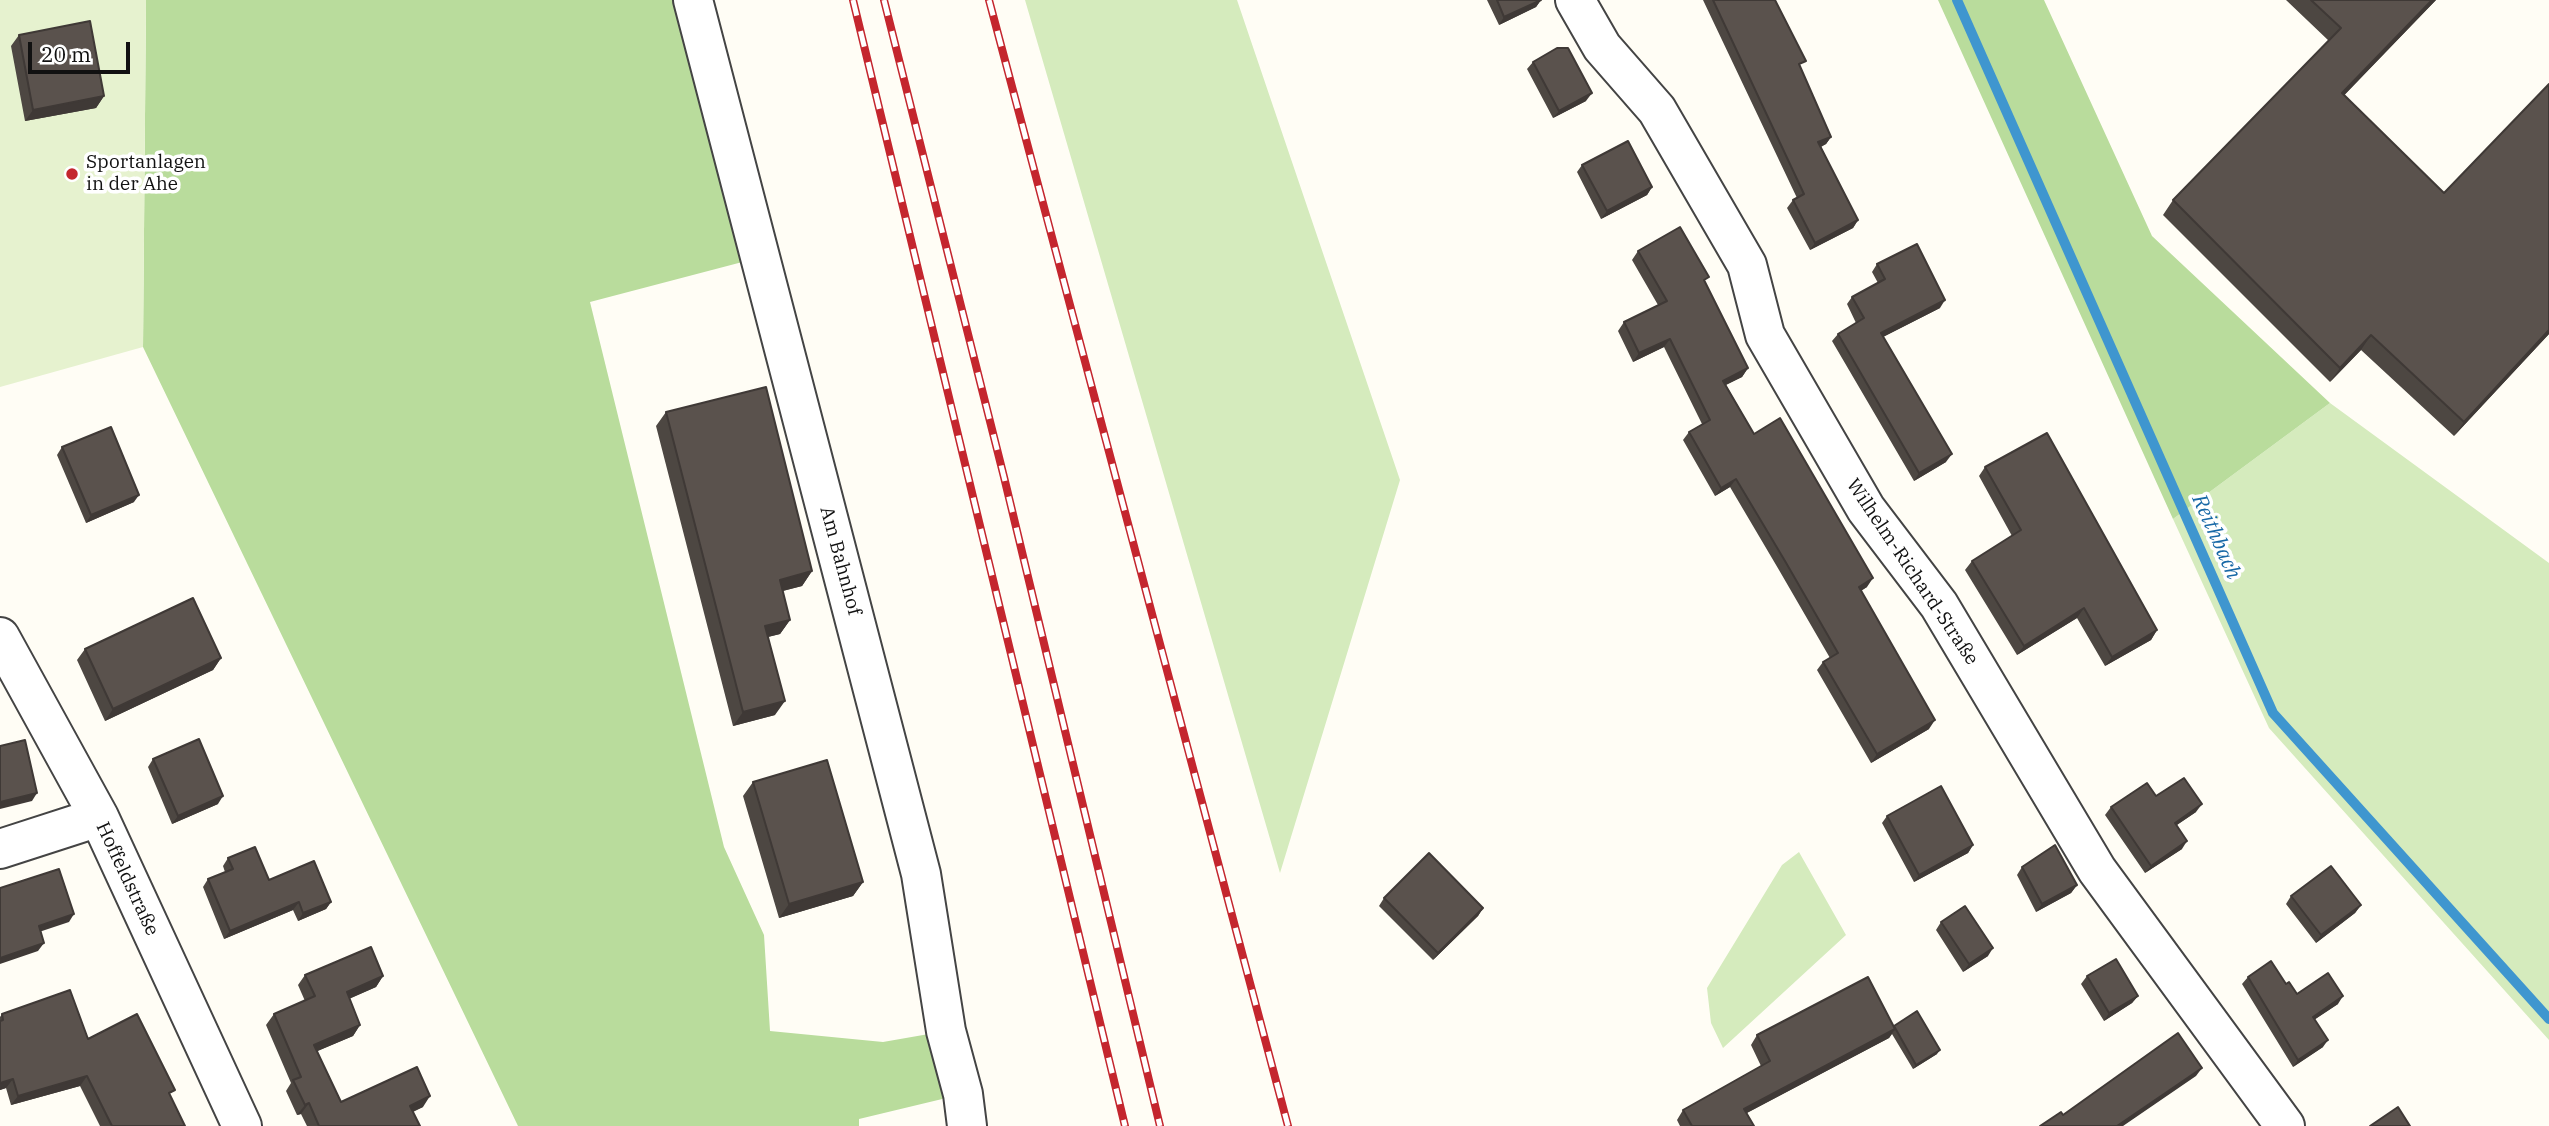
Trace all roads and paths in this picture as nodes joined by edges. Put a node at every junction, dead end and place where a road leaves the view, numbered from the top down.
1 (693, 0) edge
2 (1575, 0) edge
3 (0, 637) edge
4 (99, 817) junction
5 (0, 849) edge
6 (242, 1126) edge
7 (967, 1126) edge
8 (2285, 1126) edge

1 - 7 street, Am Bahnhof
2 - 8 street, Wilhelm-Richard-Straße
3 - 4 street, Hoffeldstraße
4 - 5 street
4 - 6 street, Hoffeldstraße

